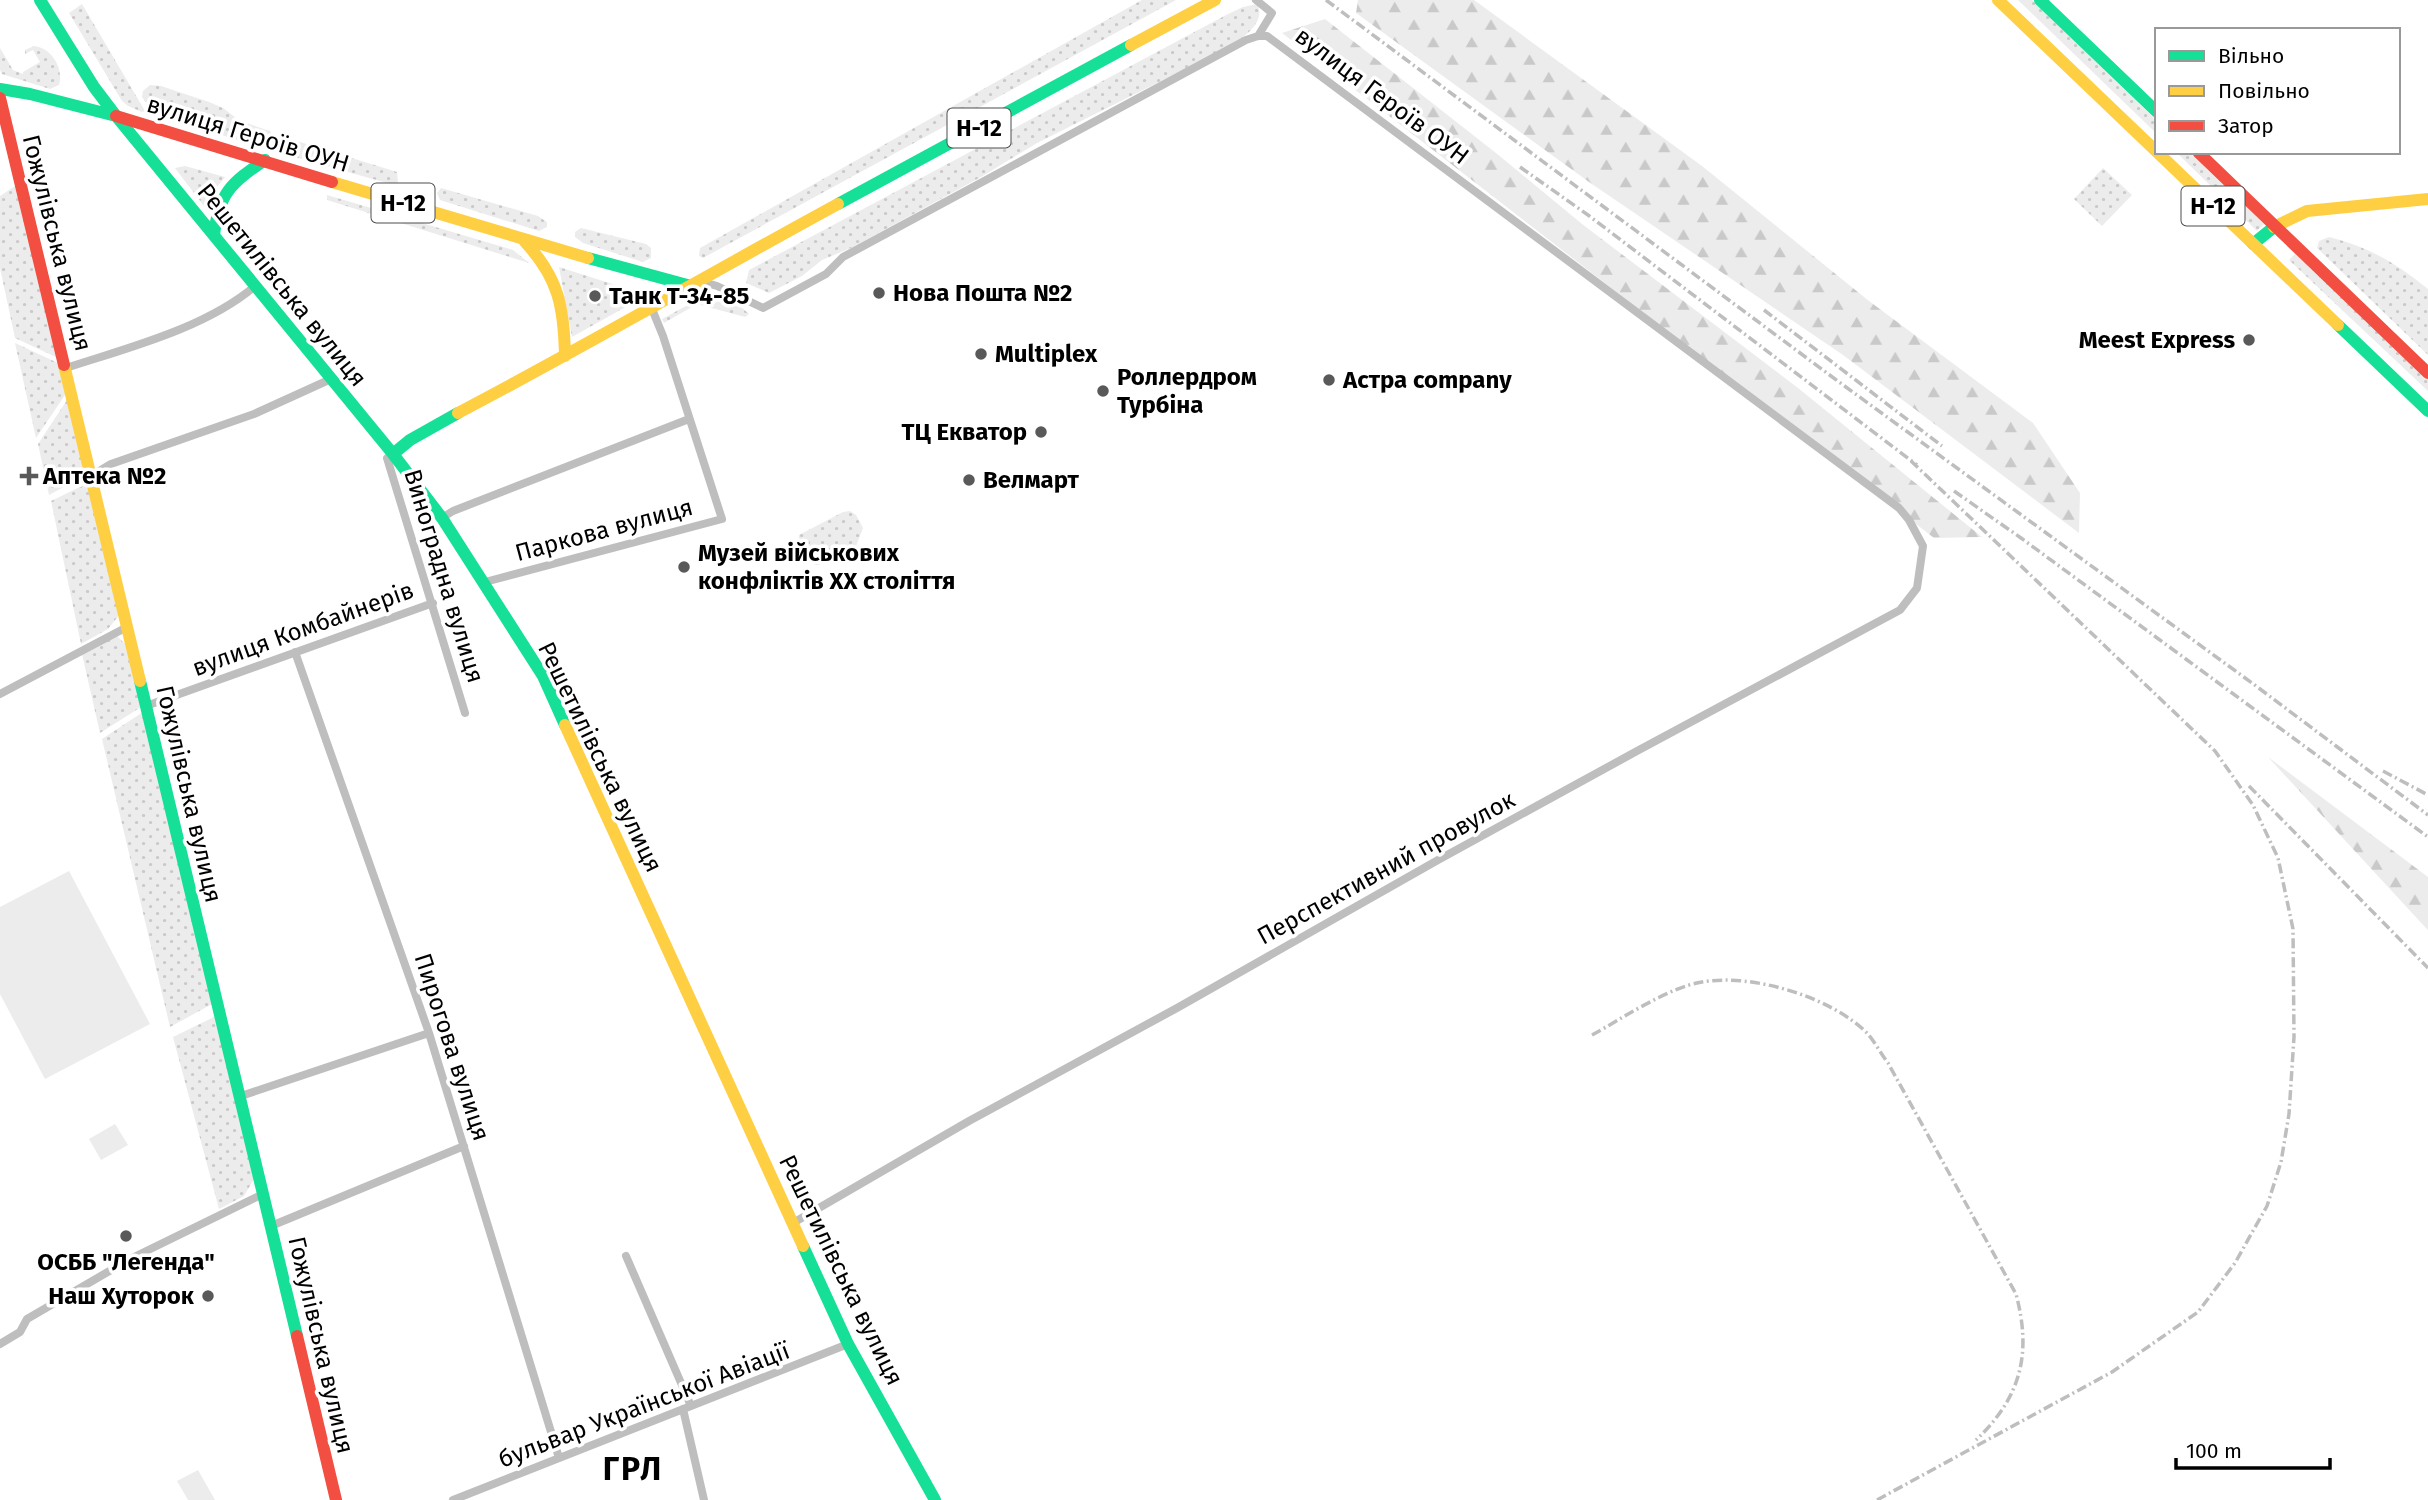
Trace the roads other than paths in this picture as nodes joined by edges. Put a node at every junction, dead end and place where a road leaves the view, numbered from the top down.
1 (40, 0) edge
2 (1216, 0) edge
3 (1256, 0) edge
4 (1998, 0) edge
5 (2040, 0) edge
6 (1258, 36) junction
7 (0, 89) edge
8 (0, 98) edge
9 (2155, 110) edge
10 (116, 116) junction
11 (2155, 150) edge
12 (2159, 154) edge
13 (2200, 154) edge
14 (265, 160) junction
15 (2428, 199) edge
16 (2274, 227) junction
17 (214, 235) junction
18 (524, 242) junction
19 (2253, 244) junction
20 (696, 283) junction
21 (255, 286) junction
22 (652, 309) junction
23 (565, 356) junction
24 (66, 368) junction
25 (2428, 373) edge
26 (331, 379) junction
27 (2428, 411) edge
28 (689, 419) junction
29 (393, 454) junction
30 (91, 476) junction
31 (1899, 508) joint
32 (442, 518) junction
33 (485, 582) junction
34 (433, 603) junction
35 (127, 627) junction
36 (295, 652) junction
37 (0, 694) edge
38 (146, 706) junction
39 (465, 712) dead end
40 (429, 1033) junction
41 (238, 1097) junction
42 (464, 1146) junction
43 (262, 1194) junction
44 (793, 1223) junction
45 (271, 1226) junction
46 (626, 1256) dead end
47 (0, 1344) edge
48 (848, 1344) junction
49 (687, 1407) junction
50 (559, 1458) junction
51 (464, 1498) edge
52 (336, 1500) edge
53 (453, 1500) edge
54 (704, 1500) edge
55 (935, 1500) edge

1 - 10 main road, Решетилівська вулиця
2 - 20 main road, Н-12
3 - 6 street
4 - 11 main road, Н-12
5 - 9 main road
6 - 20 street, вулиця Героїв ОУН
6 - 31 street, вулиця Героїв ОУН
7 - 10 main road, вулиця Героїв ОУН
8 - 24 main road, Гожулівська вулиця
10 - 14 main road, вулиця Героїв ОУН / Н-12
10 - 17 main road, Решетилівська вулиця
12 - 19 main road, Н-12
13 - 16 main road, Н-12
14 - 17 main road
14 - 18 main road, вулиця Героїв ОУН / Н-12
15 - 16 main road
16 - 19 main road
16 - 25 main road, Н-12
17 - 21 main road, Решетилівська вулиця
18 - 20 main road, вулиця Героїв ОУН / Н-12
18 - 23 main road
19 - 27 main road, Н-12
20 - 22 main road, Н-12
21 - 24 street
21 - 26 main road, Решетилівська вулиця
22 - 23 main road, Н-12
22 - 28 street, Паркова вулиця
23 - 29 main road, Н-12
24 - 30 main road, Гожулівська вулиця
26 - 29 main road, Решетилівська вулиця
26 - 30 street
28 - 32 street
28 - 33 street, Паркова вулиця
29 - 32 main road, Решетилівська вулиця
29 - 34 street, Виноградна вулиця
30 - 35 main road, Гожулівська вулиця
31 - 44 street, Перспективний провулок
32 - 33 main road, Решетилівська вулиця
33 - 44 main road, Решетилівська вулиця
34 - 36 street, вулиця Комбайнерів
34 - 39 street, Виноградна вулиця
35 - 37 street
35 - 38 main road, Гожулівська вулиця
36 - 38 street, вулиця Комбайнерів
36 - 40 street, Пирогова вулиця
38 - 41 main road, Гожулівська вулиця
40 - 41 street
40 - 42 street, Пирогова вулиця
41 - 43 main road, Гожулівська вулиця
42 - 45 street
42 - 50 street, Пирогова вулиця
43 - 45 main road, Гожулівська вулиця
43 - 47 street
44 - 48 main road, Решетилівська вулиця
45 - 52 main road, Гожулівська вулиця
46 - 49 street
48 - 49 street, бульвар Української Авіації
48 - 55 main road, Решетилівська вулиця
49 - 50 street, бульвар Української Авіації
49 - 54 street
50 - 51 street, бульвар Української Авіації
51 - 53 street, бульвар Української Авіації

